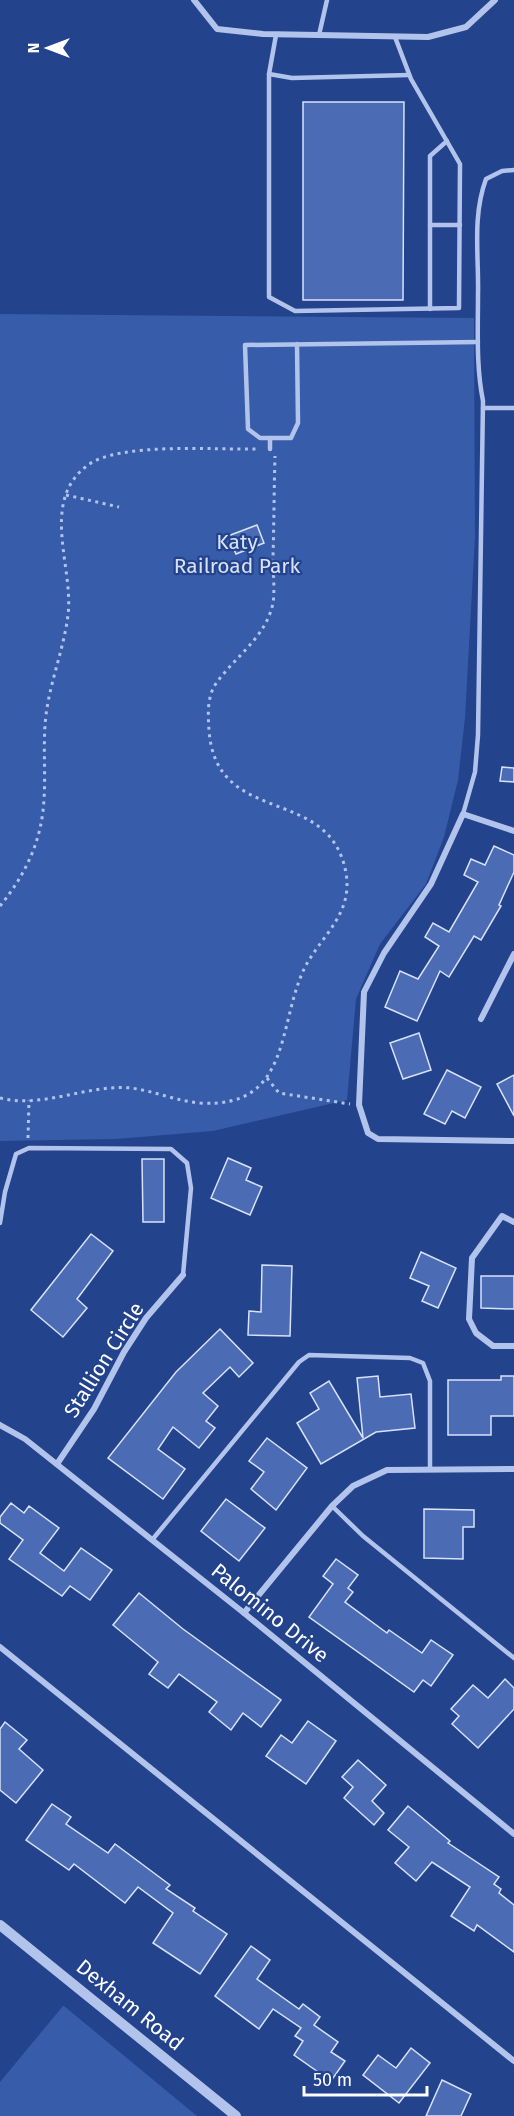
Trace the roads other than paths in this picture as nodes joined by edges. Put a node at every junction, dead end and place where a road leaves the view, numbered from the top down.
1 (194, 0) edge
2 (327, 0) edge
3 (495, 0) edge
4 (276, 34) junction
5 (319, 35) junction
6 (395, 37) junction
7 (269, 74) junction
8 (410, 75) junction
9 (447, 141) junction
10 (514, 170) edge
11 (430, 225) junction
12 (460, 225) junction
13 (430, 309) junction
14 (478, 342) junction
15 (297, 344) junction
16 (483, 408) junction
17 (514, 408) edge
18 (270, 438) junction
19 (270, 449) road end
20 (463, 814) junction
21 (514, 831) edge
22 (514, 954) edge
23 (481, 1019) dead end
24 (514, 1141) edge
25 (514, 1222) edge
26 (0, 1223) edge
27 (183, 1275) joint
28 (514, 1346) edge
29 (0, 1425) edge
30 (57, 1464) junction
31 (430, 1469) junction
32 (514, 1469) edge
33 (332, 1506) junction
34 (152, 1540) junction
35 (244, 1613) junction
36 (0, 1647) edge
37 (514, 1658) edge
38 (514, 1834) edge
39 (0, 1925) edge
40 (514, 2061) edge
41 (236, 2116) edge

1 - 4 street
2 - 5 lane
3 - 6 street
4 - 5 street
4 - 7 lane
5 - 6 street
6 - 8 lane
7 - 8 lane
7 - 13 lane
8 - 9 lane
9 - 11 lane
9 - 12 lane
10 - 14 lane
11 - 12 lane
11 - 13 lane
12 - 13 lane
14 - 15 lane
14 - 16 lane
15 - 18 lane
15 - 18 lane
16 - 17 lane
16 - 20 lane
18 - 19 lane
20 - 21 street
20 - 24 street
22 - 23 street
25 - 28 street
26 - 27 lane
27 - 30 street, Stallion Circle
29 - 30 street, Palomino Drive
30 - 34 street, Palomino Drive
31 - 32 street
31 - 33 street
31 - 34 lane
33 - 35 street
33 - 37 lane
34 - 35 street, Palomino Drive
35 - 38 street, Palomino Drive
36 - 40 street
39 - 41 street, Dexham Road

